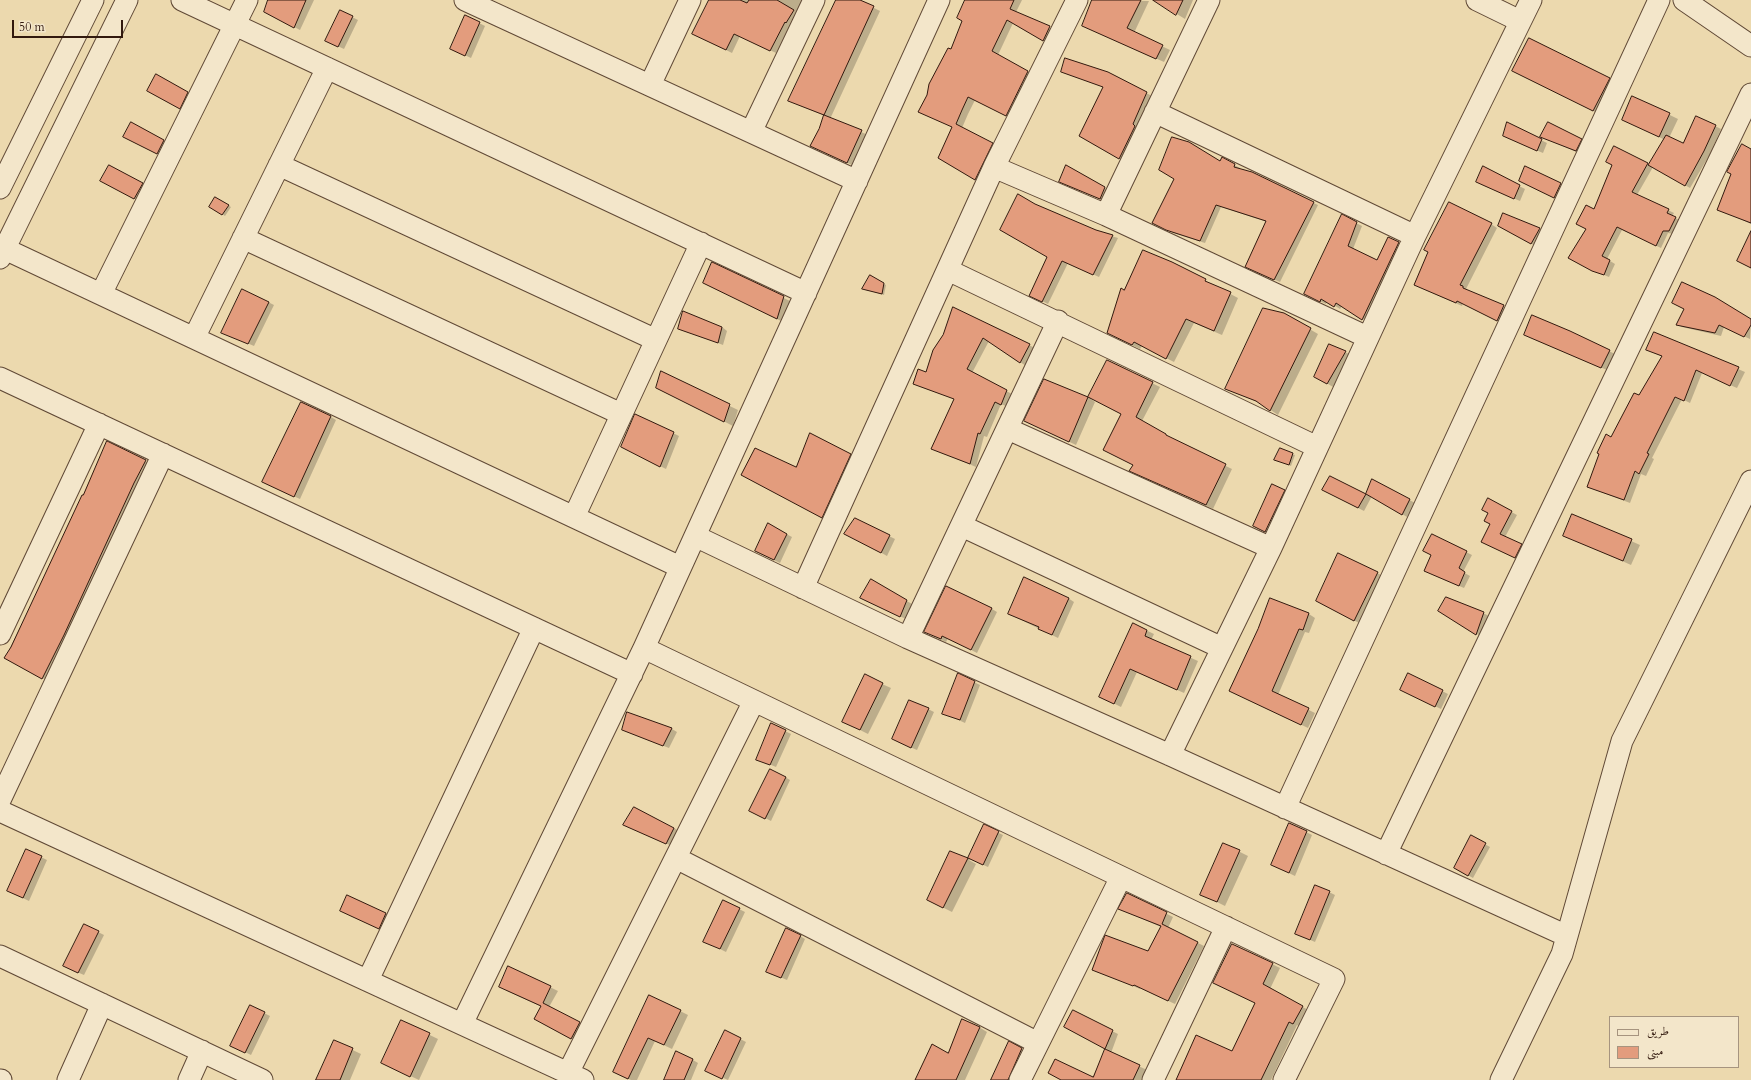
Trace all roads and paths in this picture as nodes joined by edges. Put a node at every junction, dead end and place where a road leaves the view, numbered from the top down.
1 (93, 0) edge
2 (127, 0) edge
3 (182, 0) edge
4 (247, 0) edge
5 (465, 0) edge
6 (690, 0) edge
7 (814, 0) edge
8 (938, 0) edge
9 (1077, 0) edge
10 (1209, 0) edge
11 (1477, 0) edge
12 (1531, 0) edge
13 (1658, 0) edge
14 (1684, 0) edge
15 (1520, 21) junction
16 (235, 25) junction
17 (1751, 46) edge
18 (326, 68) junction
19 (650, 86) junction
20 (1751, 94) edge
21 (1155, 112) junction
22 (751, 132) junction
23 (279, 165) junction
24 (994, 167) junction
25 (857, 181) junction
26 (0, 188) edge
27 (1106, 215) junction
28 (1415, 236) junction
29 (243, 238) junction
30 (700, 243) junction
31 (2, 254) edge
32 (948, 270) junction
33 (806, 293) junction
34 (102, 294) junction
35 (1058, 321) junction
36 (1367, 337) junction
37 (194, 338) junction
38 (656, 340) junction
39 (0, 378) edge
40 (622, 414) junction
41 (99, 424) junction
42 (1008, 429) junction
43 (1317, 447) junction
44 (163, 454) junction
45 (1751, 481) edge
46 (574, 517) junction
47 (962, 526) junction
48 (695, 536) junction
49 (1271, 548) junction
50 (680, 568) junction
51 (803, 588) junction
52 (534, 628) junction
53 (0, 634) edge
54 (908, 638) junction
55 (644, 648) junction
56 (1222, 648) junction
57 (632, 674) junction
58 (754, 701) junction
59 (1170, 755) junction
60 (0, 800) edge
61 (1285, 808) junction
62 (0, 811) edge
63 (1386, 854) junction
64 (676, 858) junction
65 (1121, 877) junction
66 (1226, 927) junction
67 (1567, 936) junction
68 (0, 956) edge
69 (368, 980) junction
70 (102, 1004) junction
71 (462, 1024) junction
72 (1038, 1043) junction
73 (202, 1051) junction
74 (576, 1077) edge
75 (68, 1080) edge
76 (189, 1080) edge
77 (262, 1080) edge
78 (1020, 1080) edge
79 (1153, 1080) edge
80 (1284, 1080) edge
81 (1501, 1080) edge

1 - 26 street
2 - 31 street
3 - 16 street
4 - 16 street
5 - 19 street
6 - 19 street
7 - 22 street
8 - 25 street
9 - 24 street
10 - 21 street
11 - 15 street
12 - 15 street
13 - 61 street
14 - 17 street
15 - 28 street
16 - 18 street
16 - 34 street
18 - 23 street
18 - 30 street
19 - 22 street
20 - 63 street
21 - 27 street
21 - 28 street
22 - 25 street
23 - 29 street
23 - 38 street
24 - 27 street
24 - 32 street
25 - 33 street
27 - 36 street
28 - 36 street
29 - 37 street
29 - 40 street
30 - 33 street
30 - 38 street
31 - 34 street
32 - 35 street
32 - 51 street
33 - 48 street
34 - 37 street
35 - 42 street
35 - 43 street
36 - 43 street
37 - 46 street
38 - 40 street
39 - 41 street
40 - 46 street
41 - 44 street
41 - 53 street
42 - 47 street
42 - 49 street
43 - 49 street
44 - 52 street
44 - 60 street
45 - 67 street
46 - 50 street
47 - 54 street
47 - 56 street
48 - 50 street
48 - 51 street
49 - 56 street
50 - 55 street
51 - 54 street
52 - 57 street
52 - 69 street
54 - 59 street
55 - 57 street
55 - 58 street
56 - 59 street
57 - 71 street
58 - 64 street
58 - 65 street
59 - 61 street
61 - 63 street
62 - 69 street
63 - 67 street
64 - 72 street
64 - 74 street
65 - 66 street
65 - 72 street
66 - 79 street
66 - 80 street
67 - 81 street
68 - 70 street
69 - 71 street
70 - 73 street
70 - 75 street
71 - 74 street
72 - 78 street
73 - 76 street
73 - 77 street

